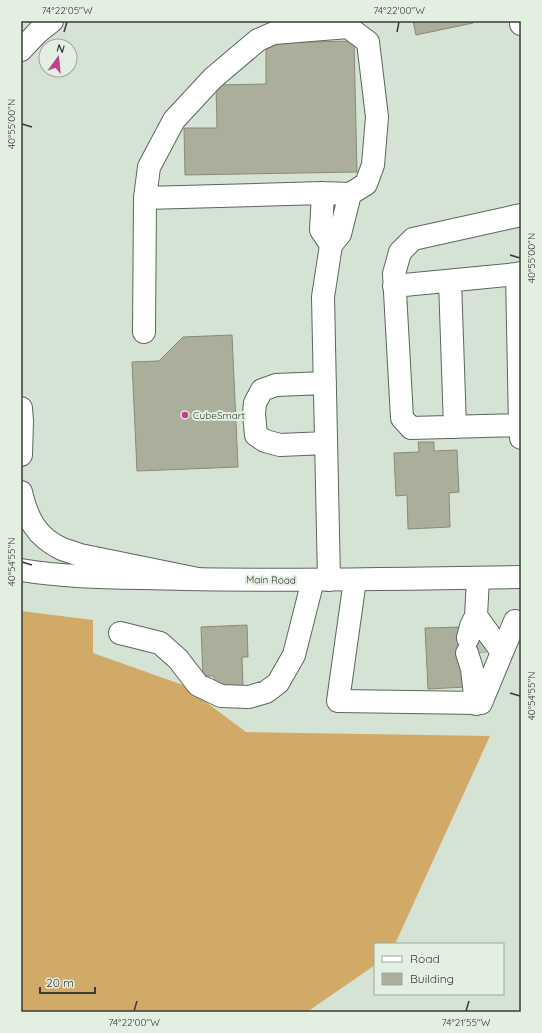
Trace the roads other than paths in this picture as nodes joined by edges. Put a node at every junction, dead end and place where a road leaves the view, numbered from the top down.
1 (52, 21) edge
2 (21, 50) edge
3 (323, 193) junction
4 (350, 194) junction
5 (145, 198) junction
6 (521, 215) edge
7 (331, 245) junction
8 (519, 273) edge
9 (450, 281) junction
10 (394, 286) junction
11 (144, 332) dead end
12 (325, 383) junction
13 (21, 408) edge
14 (455, 427) junction
15 (520, 432) edge
16 (326, 443) junction
17 (21, 455) edge
18 (21, 492) edge
19 (21, 570) edge
20 (478, 578) junction
21 (521, 578) edge
22 (198, 579) junction
23 (321, 580) junction
24 (355, 580) junction
25 (514, 621) dead end
26 (120, 633) dead end
27 (472, 642) junction
28 (502, 652) junction
29 (476, 704) junction

1 - 2 main road
3 - 4 main road
3 - 5 main road
3 - 7 main road
4 - 5 main road
4 - 7 main road
5 - 11 main road
6 - 10 main road
7 - 12 main road
8 - 9 main road
8 - 15 main road
9 - 10 main road
9 - 14 main road
10 - 14 main road
12 - 16 main road
12 - 16 main road
13 - 17 main road
14 - 15 main road
16 - 23 main road
18 - 22 main road
19 - 22 main road, Main Road
20 - 21 main road, Main Road
20 - 24 main road, Main Road
20 - 27 main road
22 - 23 main road, Main Road
23 - 24 main road, Main Road
23 - 26 main road
24 - 29 main road
25 - 28 main road
27 - 28 main road
27 - 29 main road
28 - 29 main road

